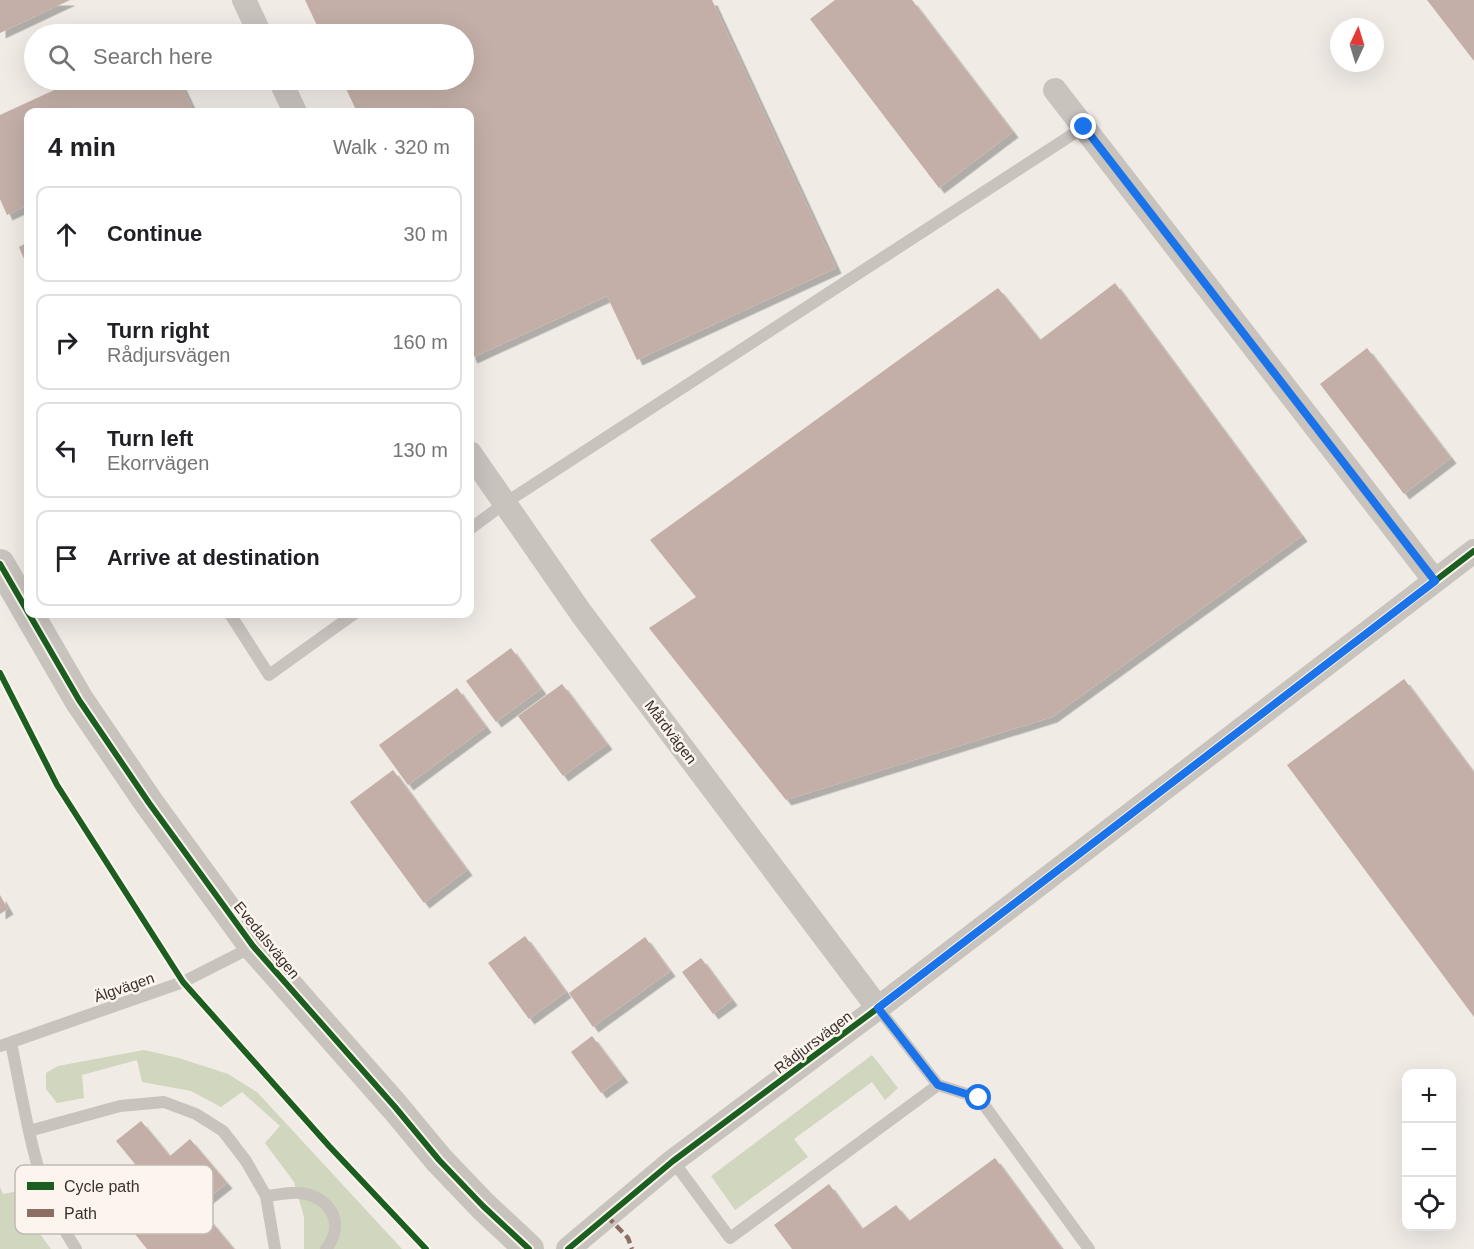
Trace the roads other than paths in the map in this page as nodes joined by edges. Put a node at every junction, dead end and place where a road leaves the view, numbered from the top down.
1 (244, 0) edge
2 (255, 24) edge
3 (285, 90) edge
4 (1055, 90) dead end
5 (293, 108) edge
6 (1084, 127) junction
7 (474, 459) edge
8 (505, 503) junction
9 (474, 526) edge
10 (1474, 551) edge
11 (0, 564) edge
12 (1435, 581) junction
13 (24, 605) edge
14 (31, 618) edge
15 (233, 618) edge
16 (348, 618) edge
17 (253, 946) junction
18 (878, 1008) junction
19 (5, 1044) edge
20 (938, 1085) junction
21 (30, 1131) junction
22 (673, 1161) junction
23 (38, 1165) edge
24 (266, 1196) junction
25 (67, 1234) edge
26 (76, 1249) edge
27 (275, 1249) edge
28 (326, 1249) edge
29 (529, 1249) edge
30 (568, 1249) edge
31 (1089, 1249) edge

1 - 2 street
3 - 5 street
4 - 6 street
6 - 8 lane
6 - 12 street
7 - 8 street, Mårdvägen
8 - 9 lane
8 - 18 street, Mårdvägen
10 - 12 street, Rådjursvägen
11 - 13 street, Evedalsvägen
12 - 18 street, Rådjursvägen
14 - 17 street, Evedalsvägen
15 - 16 lane
17 - 19 lane, Älgvägen
17 - 29 street, Evedalsvägen
18 - 20 lane
18 - 22 street, Rådjursvägen
19 - 21 lane
20 - 22 lane
20 - 31 lane
21 - 23 lane
21 - 24 lane
22 - 30 street, Rådjursvägen
24 - 27 lane
24 - 28 lane
25 - 26 lane

